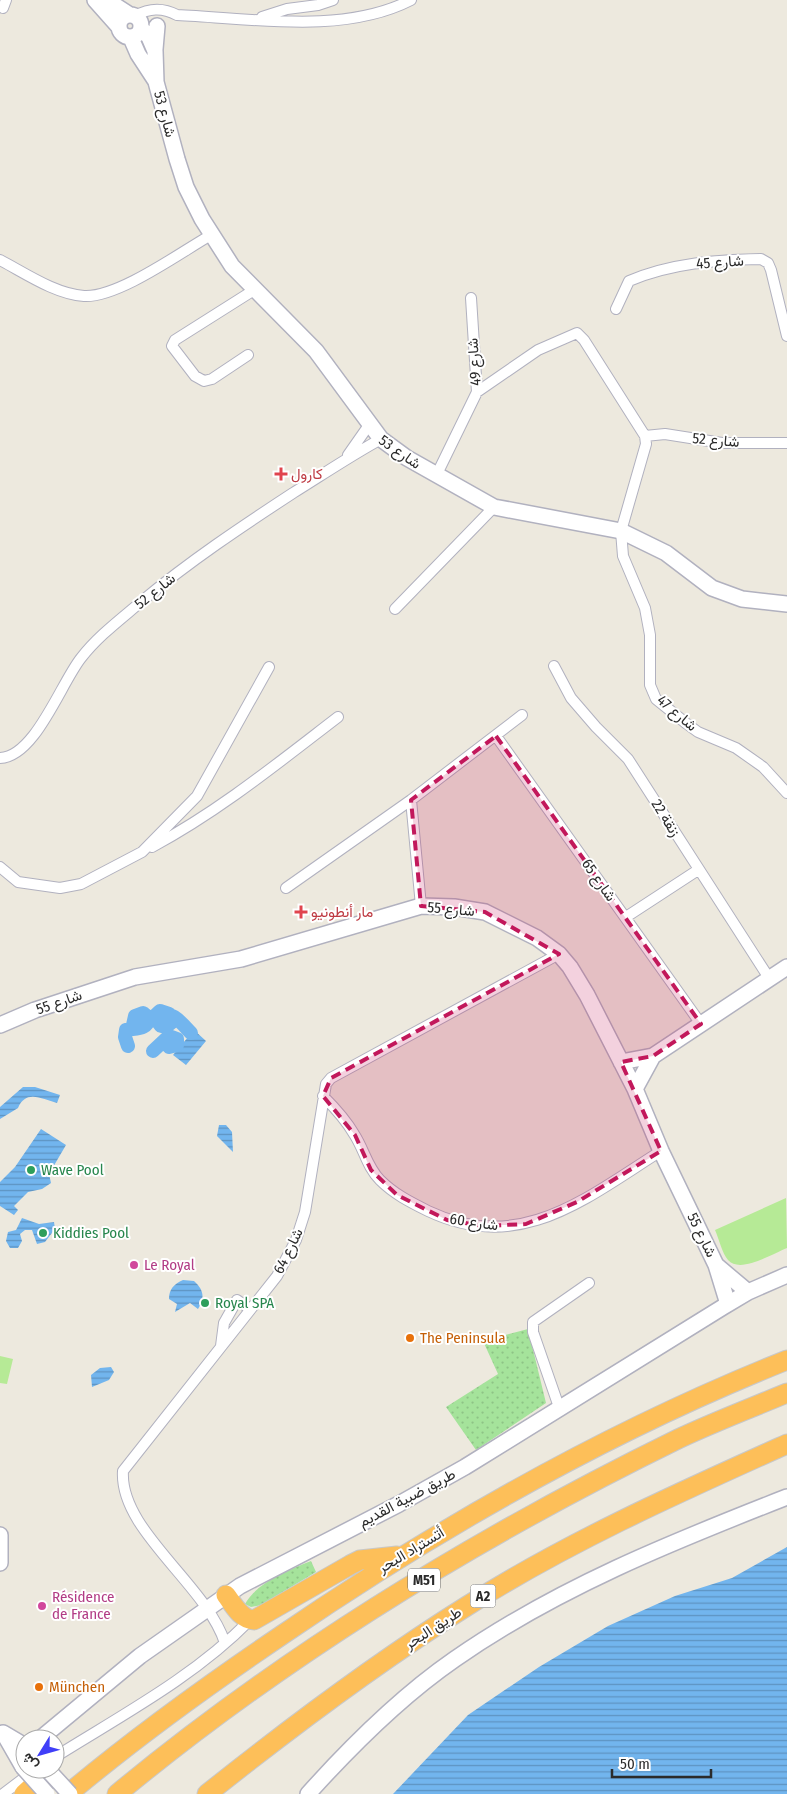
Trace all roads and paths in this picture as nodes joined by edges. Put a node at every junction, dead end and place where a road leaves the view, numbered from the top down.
1 (334, 0) edge
2 (411, 0) edge
3 (97, 1) edge
4 (177, 15) junction
5 (256, 19) junction
6 (139, 25) junction
7 (156, 82) junction
8 (211, 235) junction
9 (0, 260) edge
10 (254, 290) junction
11 (470, 298) dead end
12 (616, 309) dead end
13 (787, 336) edge
14 (248, 355) dead end
15 (477, 392) junction
16 (368, 426) junction
17 (645, 436) junction
18 (380, 439) junction
19 (787, 442) edge
20 (346, 458) junction
21 (436, 476) junction
22 (494, 507) junction
23 (621, 531) junction
24 (787, 604) edge
25 (395, 609) dead end
26 (554, 666) dead end
27 (269, 667) dead end
28 (522, 715) dead end
29 (338, 717) dead end
30 (496, 736) junction
31 (0, 758) edge
32 (787, 793) edge
33 (411, 800) junction
34 (142, 852) junction
35 (0, 867) edge
36 (698, 870) junction
37 (286, 888) dead end
38 (421, 906) junction
39 (626, 917) junction
40 (558, 954) junction
41 (786, 968) edge
42 (769, 978) junction
43 (701, 1024) junction
44 (0, 1025) edge
45 (653, 1056) junction
46 (622, 1062) junction
47 (636, 1089) junction
48 (323, 1096) junction
49 (661, 1151) junction
50 (716, 1265) junction
51 (787, 1275) edge
52 (589, 1282) dead end
53 (748, 1292) junction
54 (728, 1304) junction
55 (250, 1309) junction
56 (221, 1346) junction
57 (787, 1360) edge
58 (787, 1393) edge
59 (559, 1407) junction
60 (787, 1444) edge
61 (787, 1496) edge
62 (0, 1535) edge
63 (401, 1556) junction
64 (0, 1563) edge
65 (226, 1595) junction
66 (207, 1607) junction
67 (250, 1620) junction
68 (225, 1643) junction
69 (52, 1729) edge
70 (2, 1732) edge
71 (15, 1740) edge
72 (15, 1747) edge
73 (65, 1753) edge
74 (26, 1779) edge
75 (46, 1779) edge
76 (3, 1794) edge
77 (69, 1794) edge
78 (118, 1794) edge
79 (207, 1794) edge
80 (308, 1794) edge

1 - 5 street
2 - 5 street
3 - 6 street
3 - 6 street
4 - 5 street
4 - 6 street
4 - 6 street
6 - 7 street, شارع 53
6 - 7 street, شارع 53
7 - 8 street, شارع 53
8 - 9 street
8 - 10 street, شارع 53
10 - 14 street
10 - 16 street, شارع 53
11 - 15 street, شارع 49
12 - 13 street, شارع 45
15 - 17 street
15 - 21 street, شارع 49
16 - 18 street, شارع 53
16 - 20 street, شارع 52
17 - 19 street, شارع 52
17 - 23 street
18 - 20 street, شارع 52
18 - 21 street, شارع 53
20 - 31 street, شارع 52
21 - 22 street, شارع 53
22 - 23 street, شارع 53
22 - 25 street
23 - 24 street, شارع 53
23 - 32 street, شارع 47
26 - 36 street, زنقة 22
27 - 34 street
28 - 30 street
29 - 34 street
30 - 33 street
30 - 39 street, شارع 65
33 - 37 street
33 - 38 street
34 - 35 street
36 - 39 street
36 - 42 street, زنقة 22
38 - 40 street, شارع 55
38 - 44 street, شارع 55
39 - 43 street, شارع 65
40 - 46 street, شارع 55
40 - 48 street, شارع 64
41 - 42 street
42 - 43 street
43 - 45 street
45 - 46 street
45 - 47 street
46 - 47 street, شارع 55
47 - 49 street, شارع 55
48 - 49 street, شارع 60
48 - 55 street, شارع 64
49 - 50 street, شارع 55
50 - 53 street, شارع 55
50 - 54 street, شارع 55
51 - 53 street, طريق ضبية القديم
52 - 59 street
53 - 54 street, طريق ضبية القديم
54 - 59 street, طريق ضبية القديم
55 - 56 street, شارع 64
55 - 56 street
56 - 66 street, شارع 64
57 - 63 highway, أتستراد البحر / M51
58 - 78 highway, M51
59 - 65 street, طريق ضبية القديم
60 - 79 highway, طريق البحر / A2
61 - 80 street
62 - 64 street
63 - 67 highway
63 - 77 highway, أتستراد البحر / M51
65 - 66 street, طريق ضبية القديم
65 - 67 highway
66 - 68 street, شارع 64
66 - 69 street, طريق ضبية القديم
67 - 68 street
68 - 73 street
70 - 71 street
70 - 72 street
74 - 76 street
75 - 77 street, bridge

